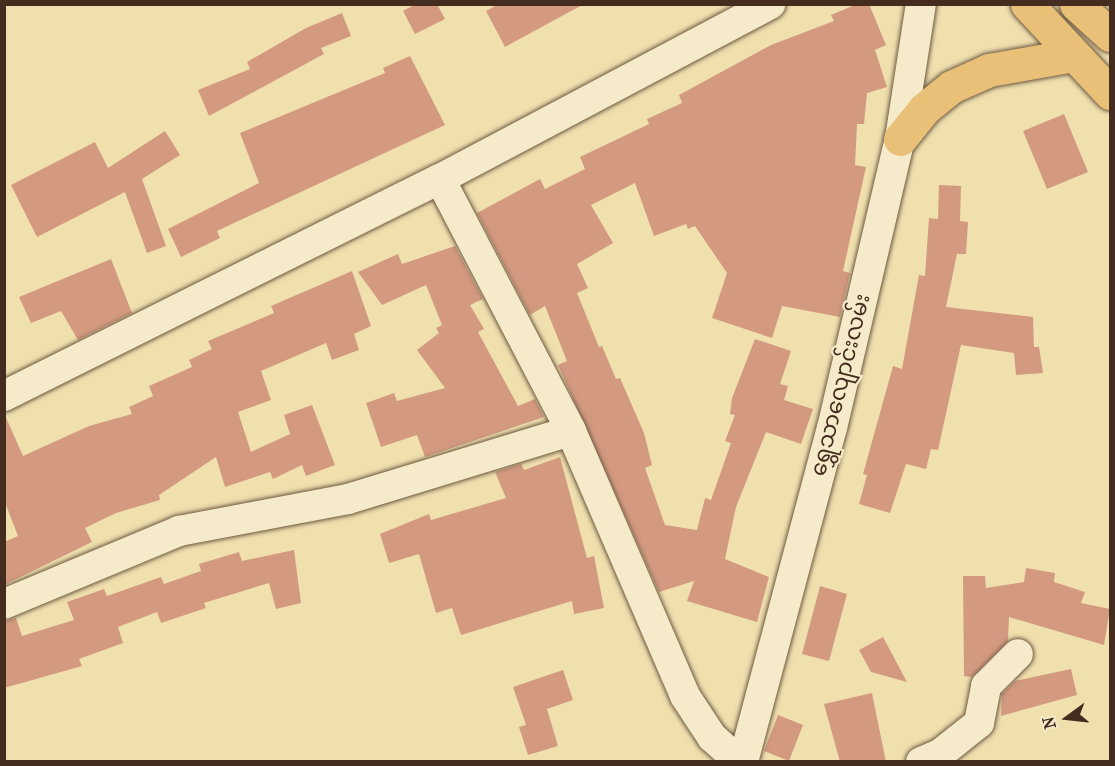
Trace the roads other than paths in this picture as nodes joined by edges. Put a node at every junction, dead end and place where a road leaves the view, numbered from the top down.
1 (771, 4) edge
2 (921, 4) edge
3 (1027, 4) edge
4 (1076, 4) edge
5 (1110, 35) edge
6 (1074, 55) junction
7 (1110, 93) edge
8 (900, 139) junction
9 (440, 179) junction
10 (4, 396) edge
11 (571, 431) junction
12 (4, 604) edge
13 (1018, 654) dead end
14 (741, 762) edge
15 (921, 762) edge

1 - 9 street
2 - 8 street, ရွှေသာလျောင်းလမ်း
3 - 6 highway
4 - 5 highway
6 - 7 highway
6 - 8 highway
8 - 14 street, ရွှေသာလျောင်းလမ်း
9 - 10 street
9 - 11 street
11 - 12 street
11 - 14 street
13 - 15 street

